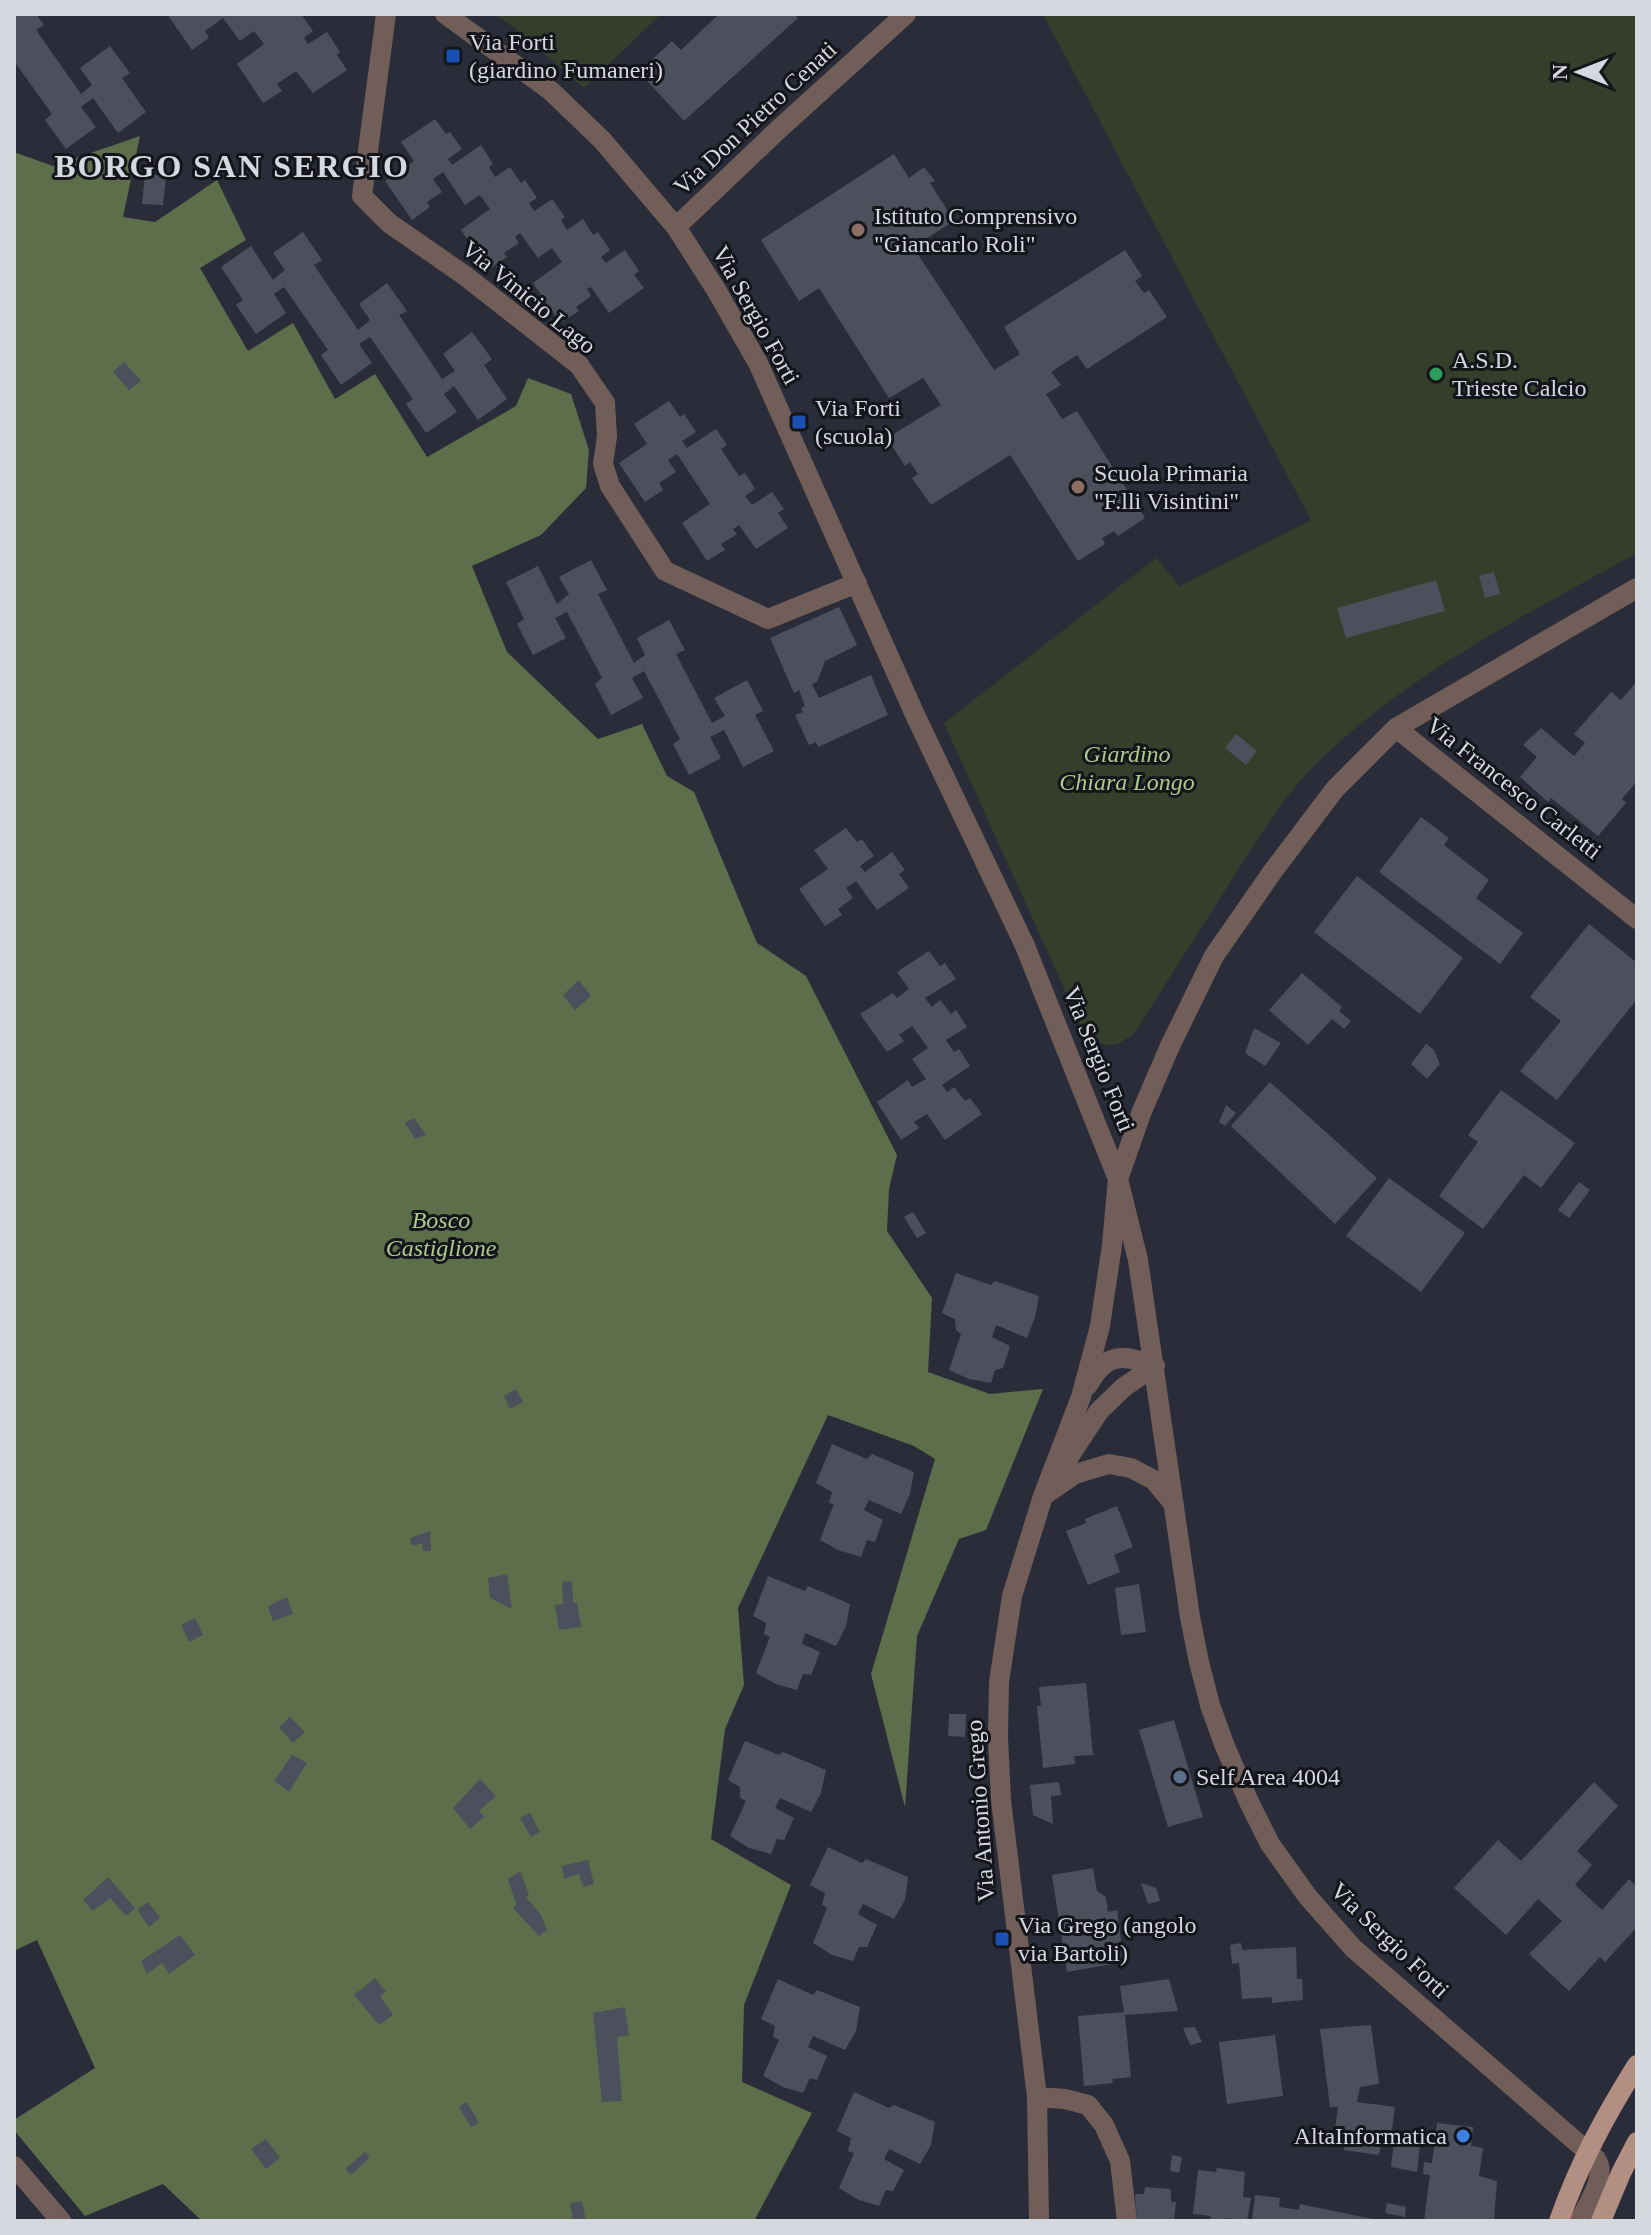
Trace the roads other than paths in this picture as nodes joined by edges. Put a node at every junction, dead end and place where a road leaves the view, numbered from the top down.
1 (386, 14) edge
2 (445, 14) edge
3 (906, 14) edge
4 (676, 227) junction
5 (857, 583) junction
6 (1637, 588) edge
7 (1396, 728) junction
8 (1637, 919) edge
9 (1118, 1179) junction
10 (1155, 1366) junction
11 (1081, 1397) junction
12 (1043, 1496) junction
13 (1174, 1504) junction
14 (1637, 2065) edge
15 (1037, 2097) junction
16 (1637, 2142) edge
17 (1587, 2152) junction
18 (14, 2166) edge
19 (61, 2221) edge
20 (1039, 2221) edge
21 (1127, 2221) edge
22 (1559, 2221) edge
23 (1580, 2221) edge
24 (1601, 2221) edge

1 - 5 street, Via Vinicio Lago
2 - 4 street, Via Sergio Forti
3 - 4 street, Via Don Pietro Cenati
4 - 5 street, Via Sergio Forti
5 - 9 street, Via Sergio Forti
6 - 7 street
7 - 8 street, Via Francesco Carletti
7 - 9 street
9 - 10 street, Via Sergio Forti
9 - 11 street, Via Antonio Grego
10 - 11 street, Via Antonio Grego
10 - 12 street, Via Antonio Grego
10 - 13 street, Via Sergio Forti
11 - 12 street, Via Antonio Grego
12 - 13 street
12 - 15 street, Via Antonio Grego
13 - 17 street, Via Sergio Forti
14 - 17 main road
15 - 20 street, Via Antonio Grego
15 - 21 street
16 - 24 main road
17 - 22 main road
17 - 23 street
18 - 19 street

